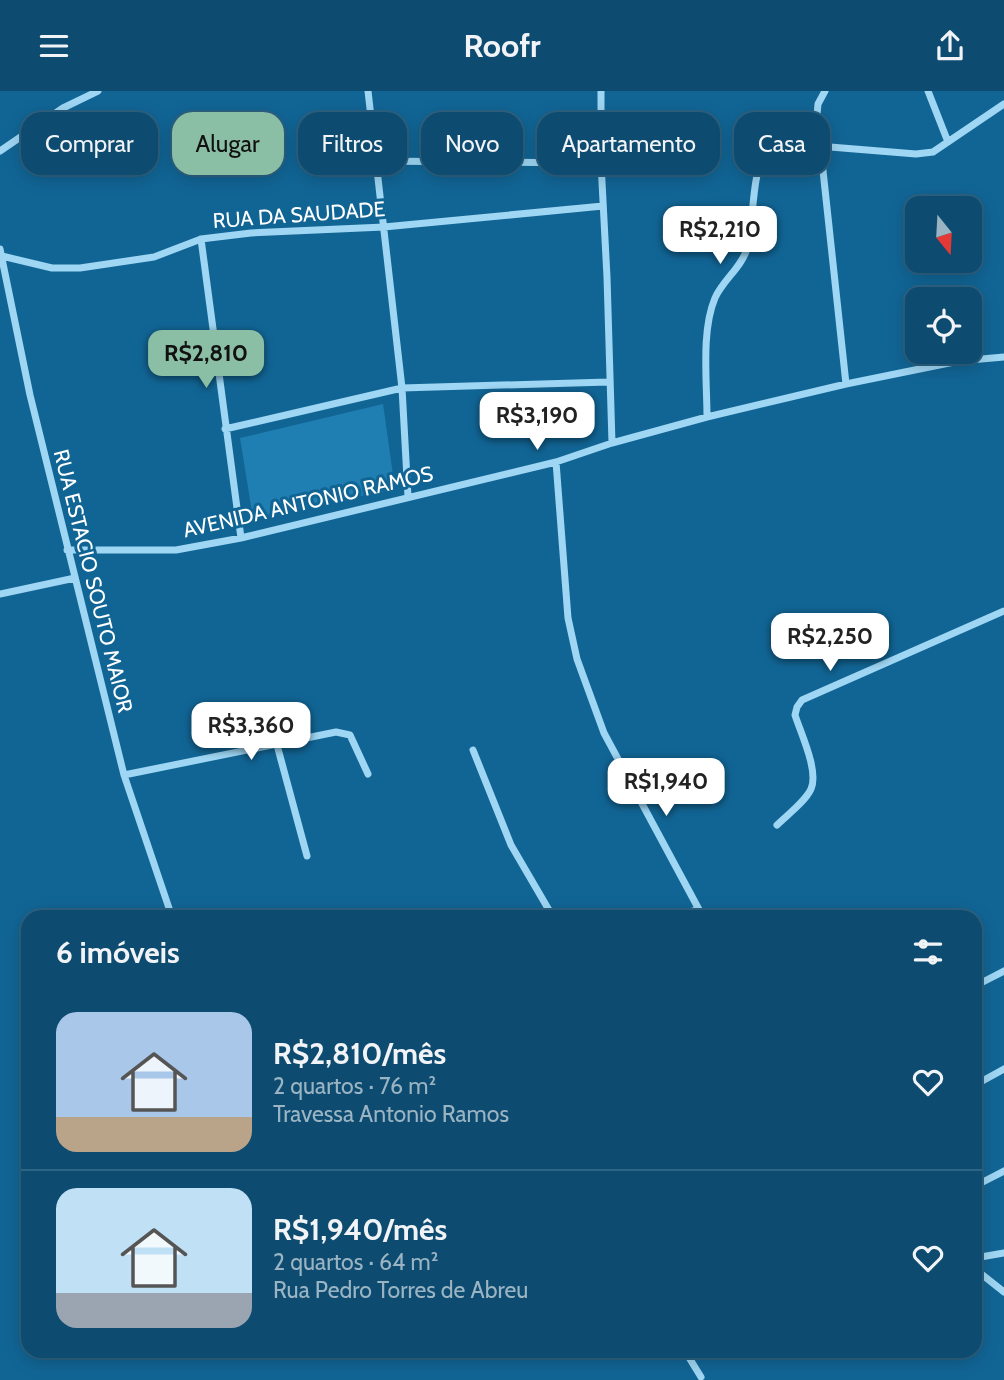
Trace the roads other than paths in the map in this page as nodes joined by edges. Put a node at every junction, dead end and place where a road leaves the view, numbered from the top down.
1 (98, 91) edge
2 (368, 91) edge
3 (601, 91) edge
4 (825, 91) edge
5 (928, 91) edge
6 (1004, 104) edge
7 (371, 112) edge
8 (601, 112) edge
9 (817, 112) edge
10 (948, 142) junction
11 (830, 146) edge
12 (0, 151) edge
13 (407, 161) edge
14 (537, 162) edge
15 (379, 175) edge
16 (602, 175) edge
17 (760, 175) edge
18 (823, 175) edge
19 (603, 206) junction
20 (384, 226) junction
21 (201, 239) junction
22 (1, 253) edge
23 (1004, 357) edge
24 (608, 381) junction
25 (846, 384) junction
26 (402, 389) junction
27 (708, 417) junction
28 (225, 429) junction
29 (612, 443) junction
30 (555, 461) junction
31 (408, 497) junction
32 (241, 538) junction
33 (67, 550) junction
34 (75, 578) junction
35 (0, 594) edge
36 (1004, 611) edge
37 (267, 708) dead end
38 (277, 742) junction
39 (473, 750) dead end
40 (368, 774) dead end
41 (124, 775) junction
42 (777, 825) dead end
43 (307, 856) dead end
44 (698, 909) edge
45 (170, 910) edge
46 (549, 910) edge
47 (1004, 971) edge
48 (982, 982) edge
49 (1004, 1069) edge
50 (982, 1081) edge
51 (1004, 1171) edge
52 (982, 1182) edge
53 (1004, 1253) edge
54 (982, 1257) edge
55 (982, 1275) edge
56 (995, 1285) junction
57 (1004, 1292) edge
58 (1004, 1300) edge
59 (689, 1358) edge
60 (701, 1377) dead end

1 - 12 street
2 - 7 street
3 - 8 street
4 - 9 street
5 - 10 street
6 - 10 street
10 - 11 street
13 - 14 street
15 - 20 street
16 - 19 street
17 - 27 street
18 - 25 street
19 - 20 street, RUA DA SAUDADE
19 - 24 street
20 - 21 street, RUA DA SAUDADE
20 - 26 street
21 - 22 street, RUA DA SAUDADE
21 - 28 street
22 - 33 street, RUA ESTACIO SOUTO MAIOR
23 - 25 street, AVENIDA ANTONIO RAMOS
24 - 26 street
24 - 29 street
25 - 27 street, AVENIDA ANTONIO RAMOS
26 - 28 street
26 - 31 street
27 - 29 street, AVENIDA ANTONIO RAMOS
28 - 32 street
29 - 30 street, AVENIDA ANTONIO RAMOS
30 - 31 street, AVENIDA ANTONIO RAMOS
30 - 44 street
31 - 32 street, AVENIDA ANTONIO RAMOS
32 - 33 street, AVENIDA ANTONIO RAMOS
33 - 34 street, RUA ESTACIO SOUTO MAIOR
34 - 35 street
34 - 41 street, RUA ESTACIO SOUTO MAIOR
36 - 42 street
37 - 38 street
38 - 40 street
38 - 41 street
38 - 43 street
39 - 46 street
41 - 45 street, RUA ESTACIO SOUTO MAIOR
47 - 48 street
49 - 50 street
51 - 52 street
53 - 54 street
55 - 56 street
56 - 57 street
56 - 58 street
59 - 60 street

